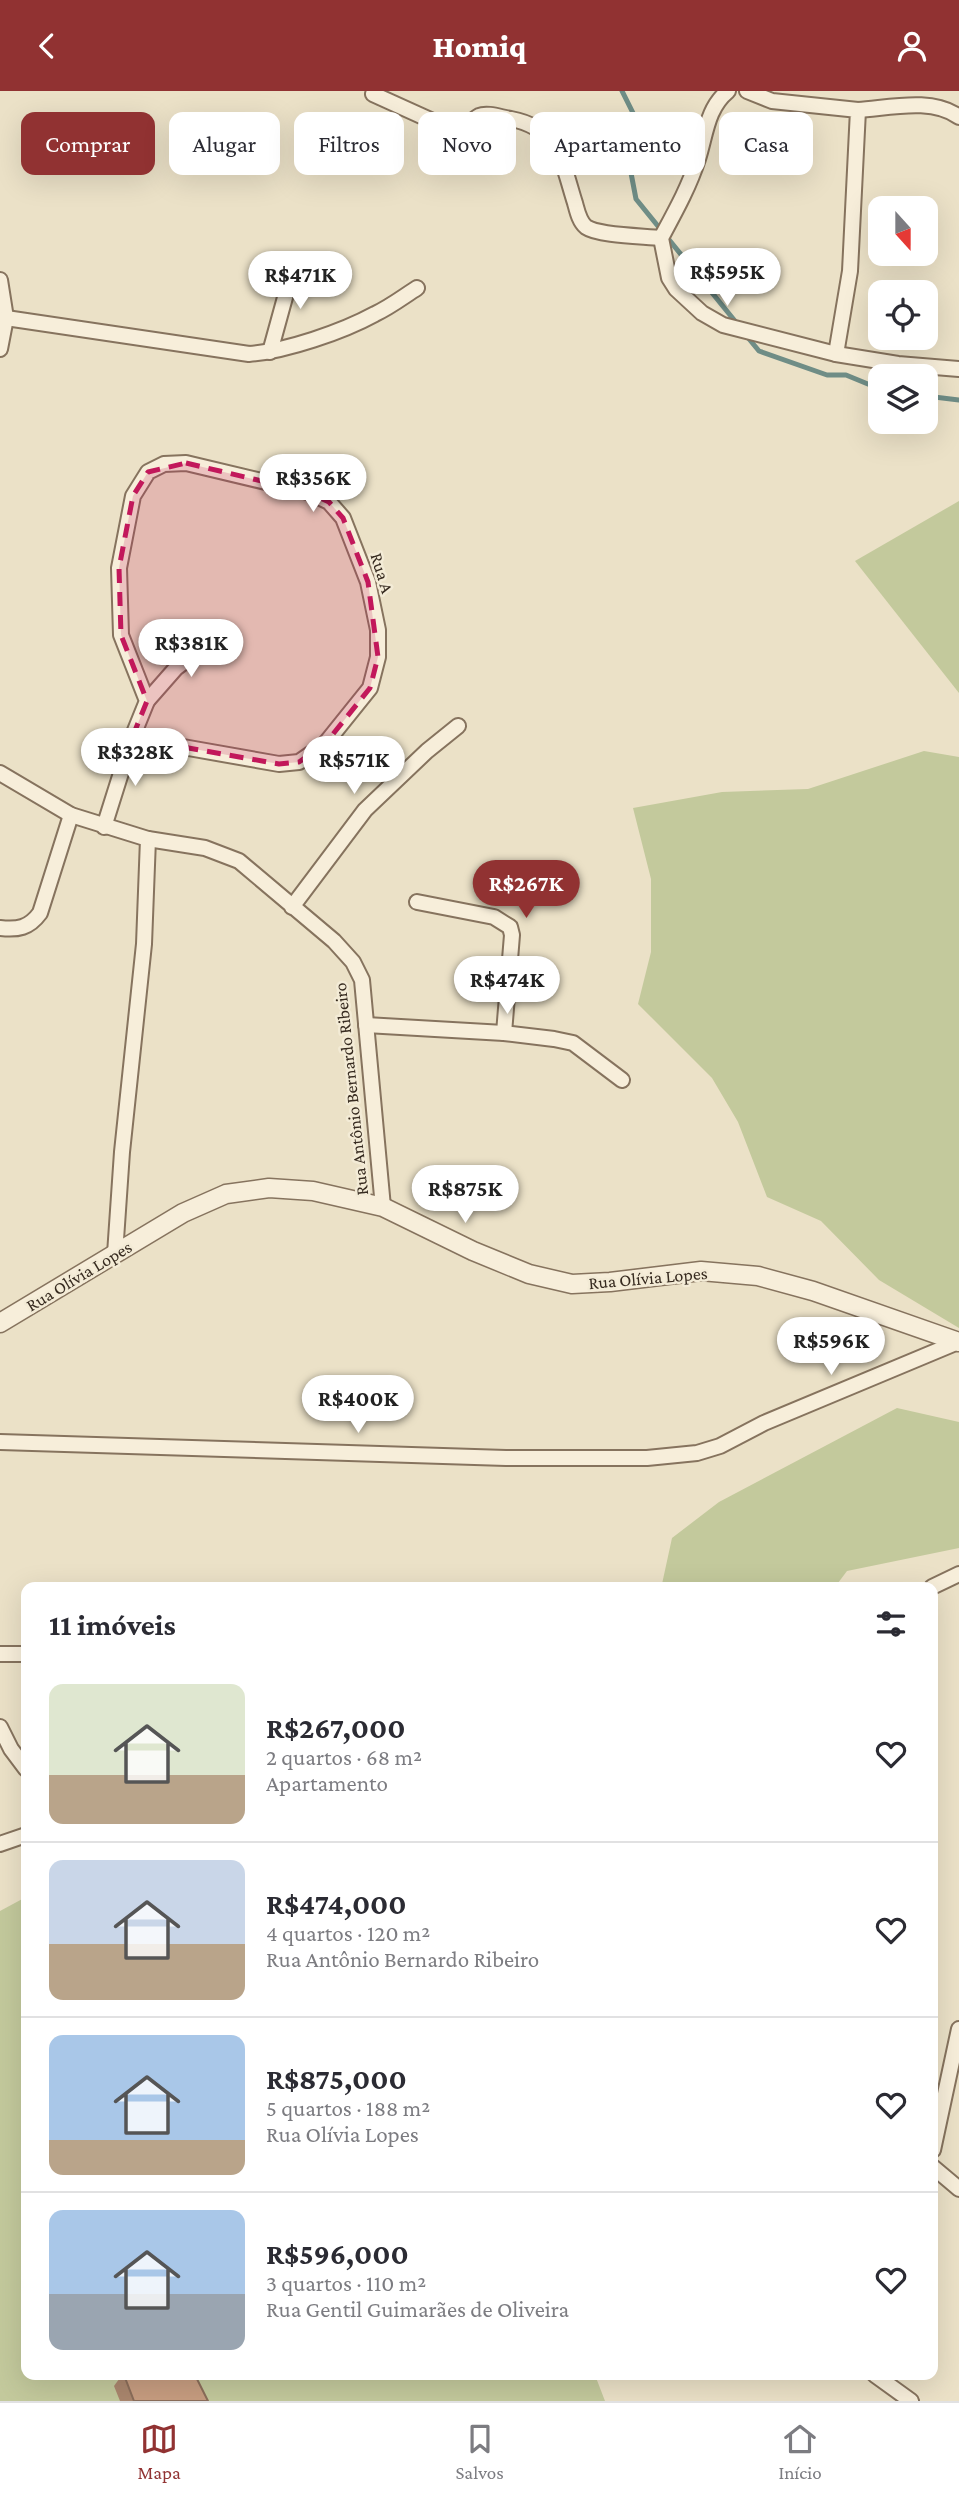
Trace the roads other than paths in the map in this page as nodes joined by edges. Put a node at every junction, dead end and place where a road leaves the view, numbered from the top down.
1 (728, 91) edge
2 (747, 91) edge
3 (373, 94) dead end
4 (858, 110) junction
5 (959, 117) edge
6 (661, 237) junction
7 (295, 261) dead end
8 (0, 280) edge
9 (417, 288) dead end
10 (6, 318) junction
11 (0, 349) edge
12 (270, 352) junction
13 (836, 354) junction
14 (959, 369) edge
15 (216, 638) dead end
16 (147, 701) junction
17 (458, 726) dead end
18 (132, 738) junction
19 (0, 773) edge
20 (71, 815) junction
21 (104, 827) junction
22 (148, 839) junction
23 (416, 902) dead end
24 (292, 907) junction
25 (0, 928) edge
26 (366, 1025) junction
27 (504, 1033) junction
28 (622, 1080) dead end
29 (383, 1207) junction
30 (115, 1254) junction
31 (0, 1323) edge
32 (959, 1342) edge
33 (0, 1443) edge
34 (959, 1574) edge
35 (938, 1584) edge
36 (0, 1654) edge
37 (21, 1654) edge
38 (0, 1727) edge
39 (21, 1762) edge
40 (21, 1837) edge
41 (0, 1844) edge
42 (959, 2029) edge
43 (938, 2127) edge
44 (938, 2171) edge
45 (959, 2189) edge
46 (882, 2380) edge
47 (911, 2401) edge

1 - 6 street
2 - 4 street
3 - 6 street
4 - 5 street
4 - 13 street
6 - 13 street
7 - 12 street
8 - 10 street
9 - 12 street
10 - 11 street
10 - 12 street
13 - 14 street
15 - 16 street
16 - 18 street
16 - 18 street, Rua A
17 - 24 street
18 - 21 street
19 - 20 street, Rua Antônio Bernardo Ribeiro
20 - 21 street, Rua Antônio Bernardo Ribeiro
20 - 25 street
21 - 22 street, Rua Antônio Bernardo Ribeiro
22 - 24 street, Rua Antônio Bernardo Ribeiro
22 - 30 street
23 - 27 street
24 - 26 street, Rua Antônio Bernardo Ribeiro
26 - 27 street
26 - 29 street, Rua Antônio Bernardo Ribeiro
27 - 28 street
29 - 30 street, Rua Olívia Lopes
29 - 32 street, Rua Olívia Lopes
30 - 31 street, Rua Olívia Lopes
32 - 33 street
34 - 35 street
36 - 37 street
38 - 39 street
40 - 41 street
42 - 43 street
44 - 45 street
46 - 47 street

